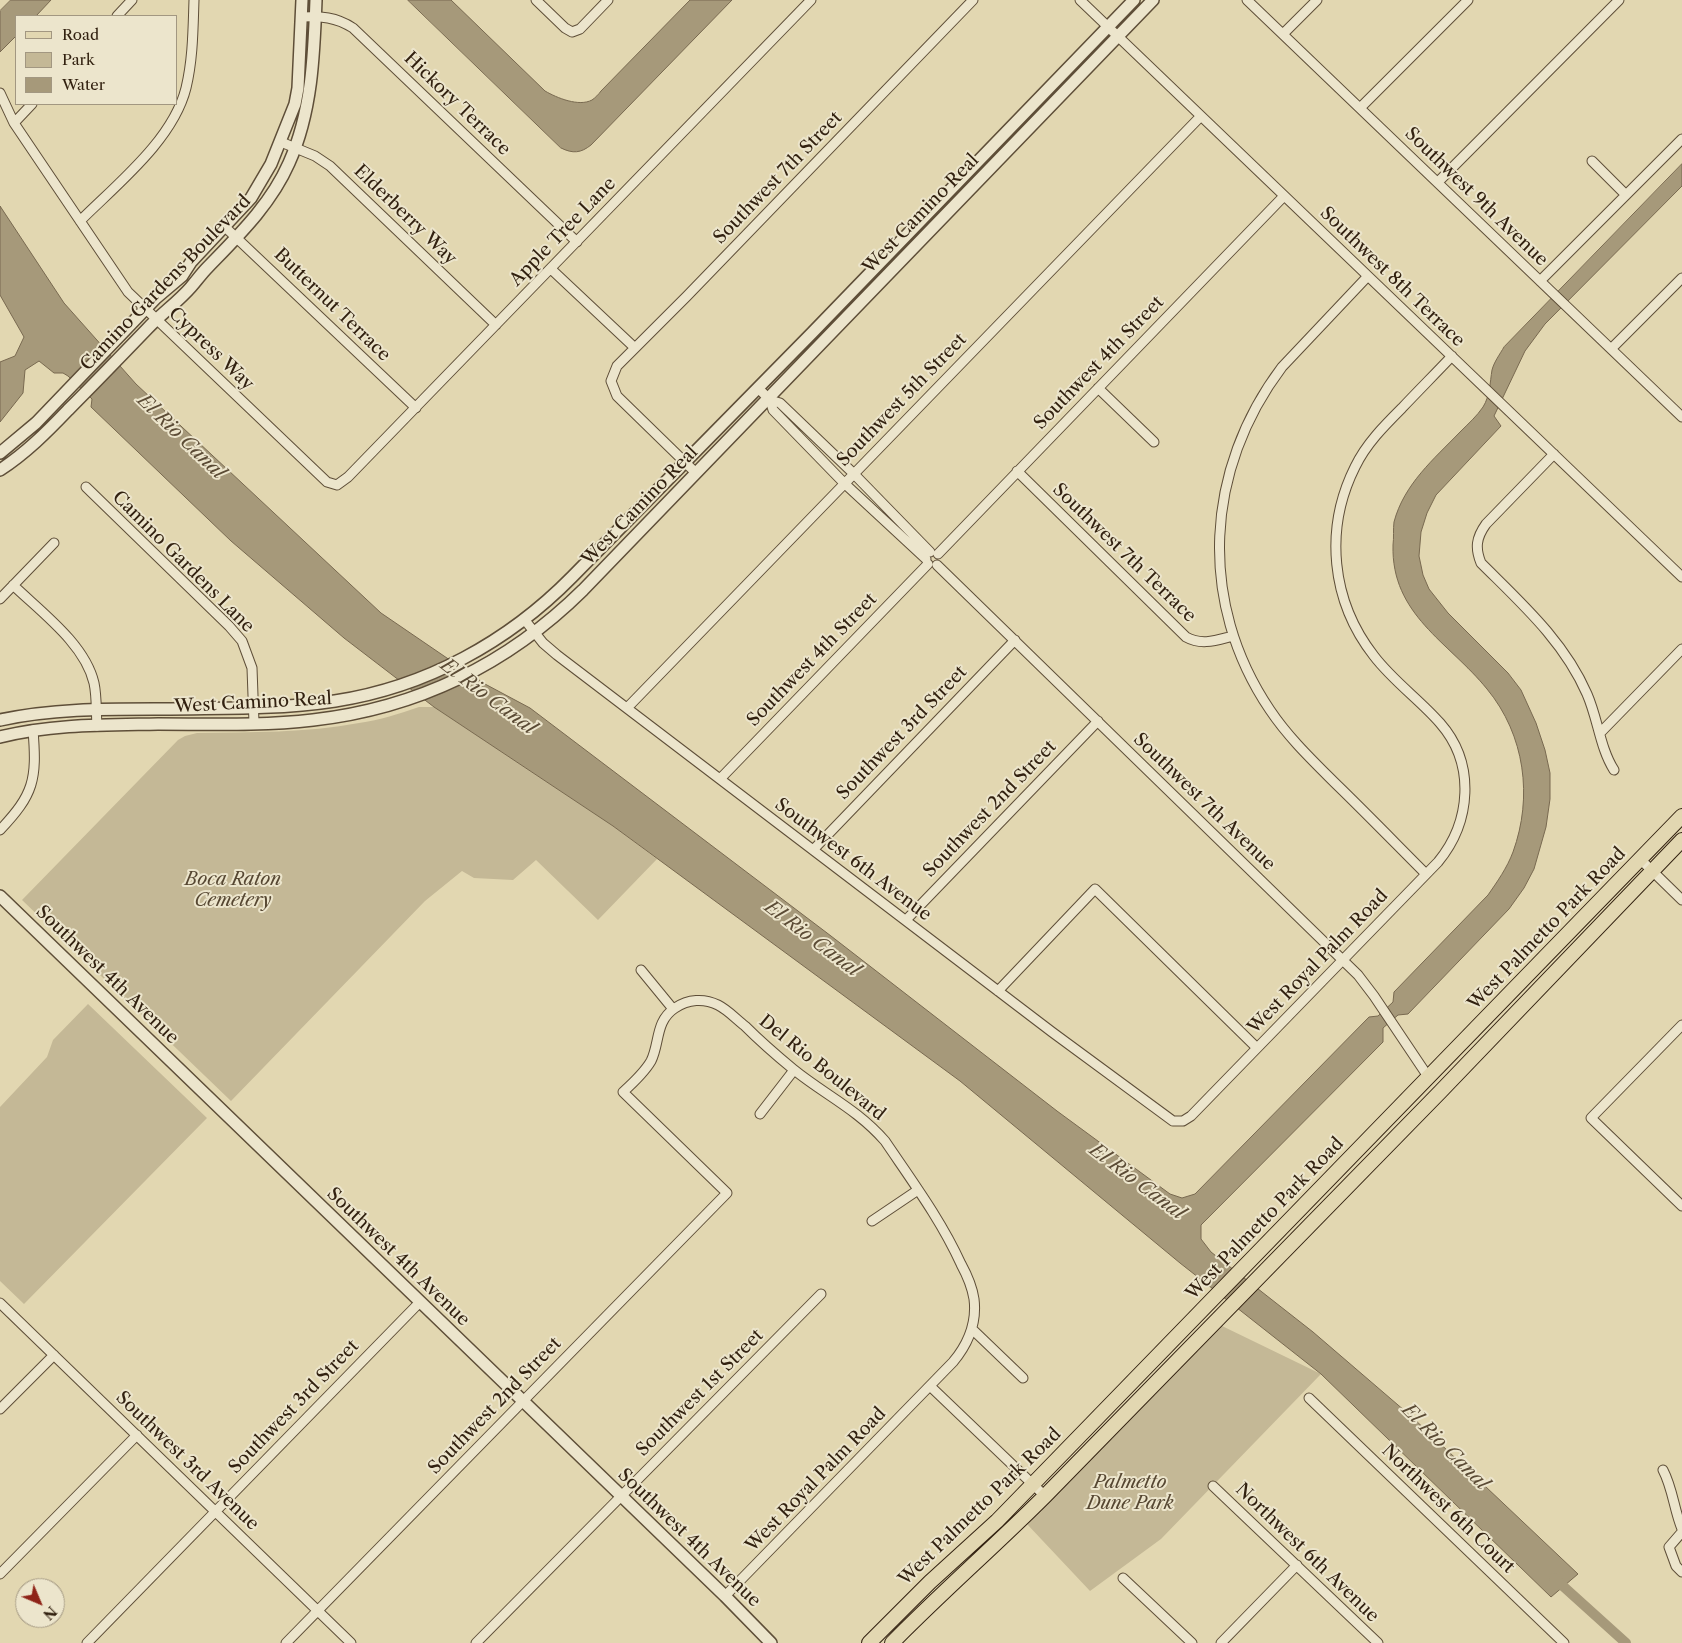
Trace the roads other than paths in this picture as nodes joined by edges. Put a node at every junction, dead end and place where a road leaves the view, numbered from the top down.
1 (132, 0) edge
2 (194, 0) edge
3 (302, 0) edge
4 (316, 0) edge
5 (536, 0) edge
6 (608, 0) edge
7 (811, 0) edge
8 (973, 0) edge
9 (1080, 0) edge
10 (1134, 0) edge
11 (1153, 0) edge
12 (1247, 0) edge
13 (1317, 0) edge
14 (1468, 0) edge
15 (1619, 0) edge
16 (118, 15) edge
17 (316, 17) junction
18 (301, 18) junction
19 (1108, 26) junction
20 (1283, 34) junction
21 (1118, 36) junction
22 (0, 93) edge
23 (31, 105) edge
24 (1360, 108) junction
25 (1201, 116) junction
26 (14, 123) junction
27 (1682, 138) edge
28 (281, 142) junction
29 (296, 147) junction
30 (1592, 161) dead end
31 (1438, 182) junction
32 (1626, 195) junction
33 (1284, 196) junction
34 (941, 198) junction
35 (952, 208) junction
36 (80, 221) junction
37 (225, 227) junction
38 (237, 237) junction
39 (577, 242) junction
40 (552, 269) junction
41 (1368, 276) junction
42 (1682, 278) edge
43 (1540, 281) junction
44 (146, 309) junction
45 (156, 319) junction
46 (496, 325) junction
47 (634, 348) junction
48 (1611, 349) junction
49 (1452, 356) junction
50 (758, 388) junction
51 (1098, 388) junction
52 (769, 399) junction
53 (416, 408) junction
54 (1682, 417) edge
55 (25, 433) junction
56 (1154, 442) dead end
57 (34, 444) junction
58 (0, 453) edge
59 (1554, 454) junction
60 (685, 462) junction
61 (0, 470) edge
62 (1017, 472) junction
63 (696, 473) junction
64 (853, 473) junction
65 (844, 483) junction
66 (338, 486) joint
67 (86, 487) dead end
68 (54, 544) dead end
69 (932, 559) junction
70 (1682, 578) edge
71 (13, 585) junction
72 (0, 598) edge
73 (524, 620) junction
74 (535, 633) junction
75 (1233, 636) junction
76 (1015, 640) junction
77 (1682, 649) edge
78 (477, 652) junction
79 (472, 673) junction
80 (254, 707) junction
81 (627, 708) junction
82 (96, 710) junction
83 (0, 720) edge
84 (1098, 721) junction
85 (254, 723) junction
86 (96, 726) junction
87 (33, 730) junction
88 (1600, 733) junction
89 (0, 737) edge
90 (1614, 770) dead end
91 (720, 779) junction
92 (1682, 816) edge
93 (0, 830) edge
94 (1682, 840) edge
95 (813, 850) junction
96 (1640, 859) junction
97 (1652, 871) junction
98 (1426, 874) junction
99 (0, 896) edge
100 (1682, 900) edge
101 (906, 920) junction
102 (1343, 960) junction
103 (641, 970) dead end
104 (998, 991) junction
105 (672, 1009) junction
106 (1682, 1025) edge
107 (1257, 1048) junction
108 (794, 1070) junction
109 (1429, 1078) junction
110 (760, 1114) dead end
111 (1169, 1118) joint
112 (1372, 1136) junction
113 (1396, 1136) junction
114 (918, 1190) junction
115 (1342, 1192) junction
116 (1682, 1206) edge
117 (872, 1221) dead end
118 (820, 1294) dead end
119 (420, 1302) junction
120 (0, 1303) edge
121 (972, 1329) junction
122 (54, 1355) junction
123 (1023, 1378) dead end
124 (930, 1386) junction
125 (1309, 1398) dead end
126 (523, 1401) junction
127 (0, 1409) edge
128 (137, 1435) junction
129 (1663, 1470) dead end
130 (1033, 1484) junction
131 (1213, 1486) dead end
132 (621, 1496) junction
133 (1045, 1496) junction
134 (216, 1511) junction
135 (1682, 1530) edge
136 (1297, 1565) junction
137 (1682, 1572) edge
138 (0, 1574) edge
139 (1123, 1578) dead end
140 (725, 1596) junction
141 (318, 1611) junction
142 (87, 1643) edge
143 (286, 1643) edge
144 (351, 1643) edge
145 (476, 1643) edge
146 (770, 1643) edge
147 (869, 1643) edge
148 (892, 1643) edge
149 (1192, 1643) edge
150 (1221, 1643) edge
151 (1378, 1643) edge
152 (1564, 1643) edge

1 - 16 street
2 - 36 street
3 - 18 street, Camino Gardens Boulevard
4 - 17 street, Camino Gardens Boulevard
5 - 6 street
7 - 39 street, Apple Tree Lane
8 - 47 street, Southwest 7th Street
9 - 19 street, Southwest 8th Terrace
10 - 19 street, West Camino Real
11 - 21 street, West Camino Real
12 - 20 street, Southwest 9th Avenue
13 - 20 street
14 - 24 street
15 - 31 street
17 - 18 street, Hickory Terrace
17 - 29 street, Camino Gardens Boulevard
17 - 39 street, Hickory Terrace
18 - 28 street, Camino Gardens Boulevard
19 - 21 street, Southwest 8th Terrace
19 - 34 street, West Camino Real
20 - 24 street, Southwest 9th Avenue
21 - 25 street, Southwest 8th Terrace
21 - 35 street, West Camino Real
22 - 26 street, Cypress Way
23 - 26 street
24 - 31 street, Southwest 9th Avenue
25 - 33 street, Southwest 8th Terrace
25 - 64 street, Southwest 5th Street
26 - 36 street, Cypress Way
27 - 32 street
28 - 29 street, Elderberry Way
28 - 37 street, Camino Gardens Boulevard
29 - 38 street, Camino Gardens Boulevard
29 - 46 street, Elderberry Way
30 - 32 street
31 - 43 street, Southwest 9th Avenue
32 - 43 street
33 - 41 street, Southwest 8th Terrace
33 - 51 street, Southwest 4th Street
34 - 35 street
34 - 50 street, West Camino Real
35 - 52 street, West Camino Real
36 - 44 street, Cypress Way
37 - 38 street, Butternut Terrace
37 - 44 street, Camino Gardens Boulevard
38 - 45 street, Camino Gardens Boulevard
38 - 53 street, Butternut Terrace
39 - 40 street, Apple Tree Lane
40 - 46 street, Apple Tree Lane
40 - 47 street
41 - 49 street, Southwest 8th Terrace
41 - 75 street
42 - 48 street
43 - 48 street, Southwest 9th Avenue
44 - 45 street, Cypress Way
44 - 55 street, Camino Gardens Boulevard
45 - 57 street, Camino Gardens Boulevard
45 - 66 street, Cypress Way
46 - 53 street, Apple Tree Lane
47 - 60 street, Southwest 7th Street
48 - 54 street, Southwest 9th Avenue
49 - 59 street, Southwest 8th Terrace
49 - 98 street, West Royal Palm Road
50 - 52 street, Southwest 7th Avenue
50 - 60 street, West Camino Real
51 - 56 street
51 - 62 street, Southwest 4th Street
52 - 63 street, West Camino Real
52 - 64 street, Southwest 7th Avenue
52 - 65 street, Southwest 7th Avenue
53 - 66 street, Apple Tree Lane
55 - 57 street
55 - 58 street, Camino Gardens Boulevard
57 - 61 street, Camino Gardens Boulevard
59 - 70 street, Southwest 8th Terrace
59 - 88 street
60 - 63 street
60 - 73 street, West Camino Real
62 - 69 street, Southwest 4th Street
62 - 75 street, Southwest 7th Terrace
63 - 74 street, West Camino Real
64 - 65 street, Southwest 5th Street
64 - 69 street, Southwest 7th Avenue
65 - 69 street, Southwest 7th Avenue
65 - 81 street, Southwest 5th Street
67 - 80 street, Camino Gardens Lane
68 - 71 street
69 - 76 street, Southwest 7th Avenue
69 - 91 street, Southwest 4th Street
71 - 72 street
71 - 82 street
73 - 74 street, Southwest 6th Avenue
73 - 78 street, West Camino Real
74 - 79 street, West Camino Real
74 - 81 street, Southwest 6th Avenue
75 - 98 street
76 - 84 street, Southwest 7th Avenue
76 - 95 street, Southwest 3rd Street
77 - 88 street
78 - 79 street
78 - 80 street, West Camino Real
79 - 85 street, West Camino Real
80 - 82 street, West Camino Real
80 - 85 street, Camino Gardens Lane
81 - 91 street, Southwest 6th Avenue
82 - 83 street, West Camino Real
82 - 86 street
84 - 101 street, Southwest 2nd Street
84 - 102 street, Southwest 7th Avenue
85 - 86 street, West Camino Real
86 - 87 street, West Camino Real
87 - 89 street, West Camino Real
87 - 93 street
88 - 90 street
91 - 95 street, Southwest 6th Avenue
92 - 96 main road, West Palmetto Park Road
94 - 97 main road, West Palmetto Park Road
95 - 101 street, Southwest 6th Avenue
96 - 97 street
96 - 109 main road, West Palmetto Park Road
97 - 100 street
97 - 113 main road, West Palmetto Park Road
98 - 102 street, West Royal Palm Road
99 - 119 street, Southwest 4th Avenue
101 - 104 street, Southwest 6th Avenue
102 - 107 street, West Royal Palm Road
102 - 109 street, Southwest 7th Avenue
103 - 105 street
104 - 107 street
104 - 111 street, Southwest 6th Avenue
105 - 108 street, Del Rio Boulevard
105 - 126 street, Southwest 2nd Street
106 - 116 street
107 - 111 street, West Royal Palm Road
108 - 110 street
108 - 114 street, Del Rio Boulevard
109 - 112 main road, West Palmetto Park Road
109 - 113 main road
112 - 115 main road
112 - 130 main road, West Palmetto Park Road
113 - 115 main road, West Palmetto Park Road
114 - 117 street
114 - 121 street, Del Rio Boulevard
115 - 133 main road, West Palmetto Park Road
118 - 132 street, Southwest 1st Street
119 - 126 street, Southwest 4th Avenue
119 - 134 street, Southwest 3rd Street
120 - 122 street, Southwest 3rd Avenue
121 - 123 street
121 - 124 street, Del Rio Boulevard
122 - 127 street
122 - 128 street, Southwest 3rd Avenue
124 - 130 street
124 - 140 street, West Royal Palm Road
125 - 152 street, Northwest 6th Court
126 - 132 street, Southwest 4th Avenue
126 - 141 street, Southwest 2nd Street
128 - 134 street, Southwest 3rd Avenue
128 - 138 street
129 - 135 street
130 - 133 street
130 - 147 main road, West Palmetto Park Road
131 - 136 street, Northwest 6th Avenue
132 - 140 street, Southwest 4th Avenue
132 - 145 street, Southwest 1st Street
133 - 148 main road, West Palmetto Park Road
134 - 141 street, Southwest 3rd Avenue
134 - 142 street, Southwest 3rd Street
135 - 137 street
136 - 150 street
136 - 151 street, Northwest 6th Avenue
139 - 149 street
140 - 146 street, Southwest 4th Avenue
141 - 143 street, Southwest 2nd Street
141 - 144 street, Southwest 3rd Avenue

